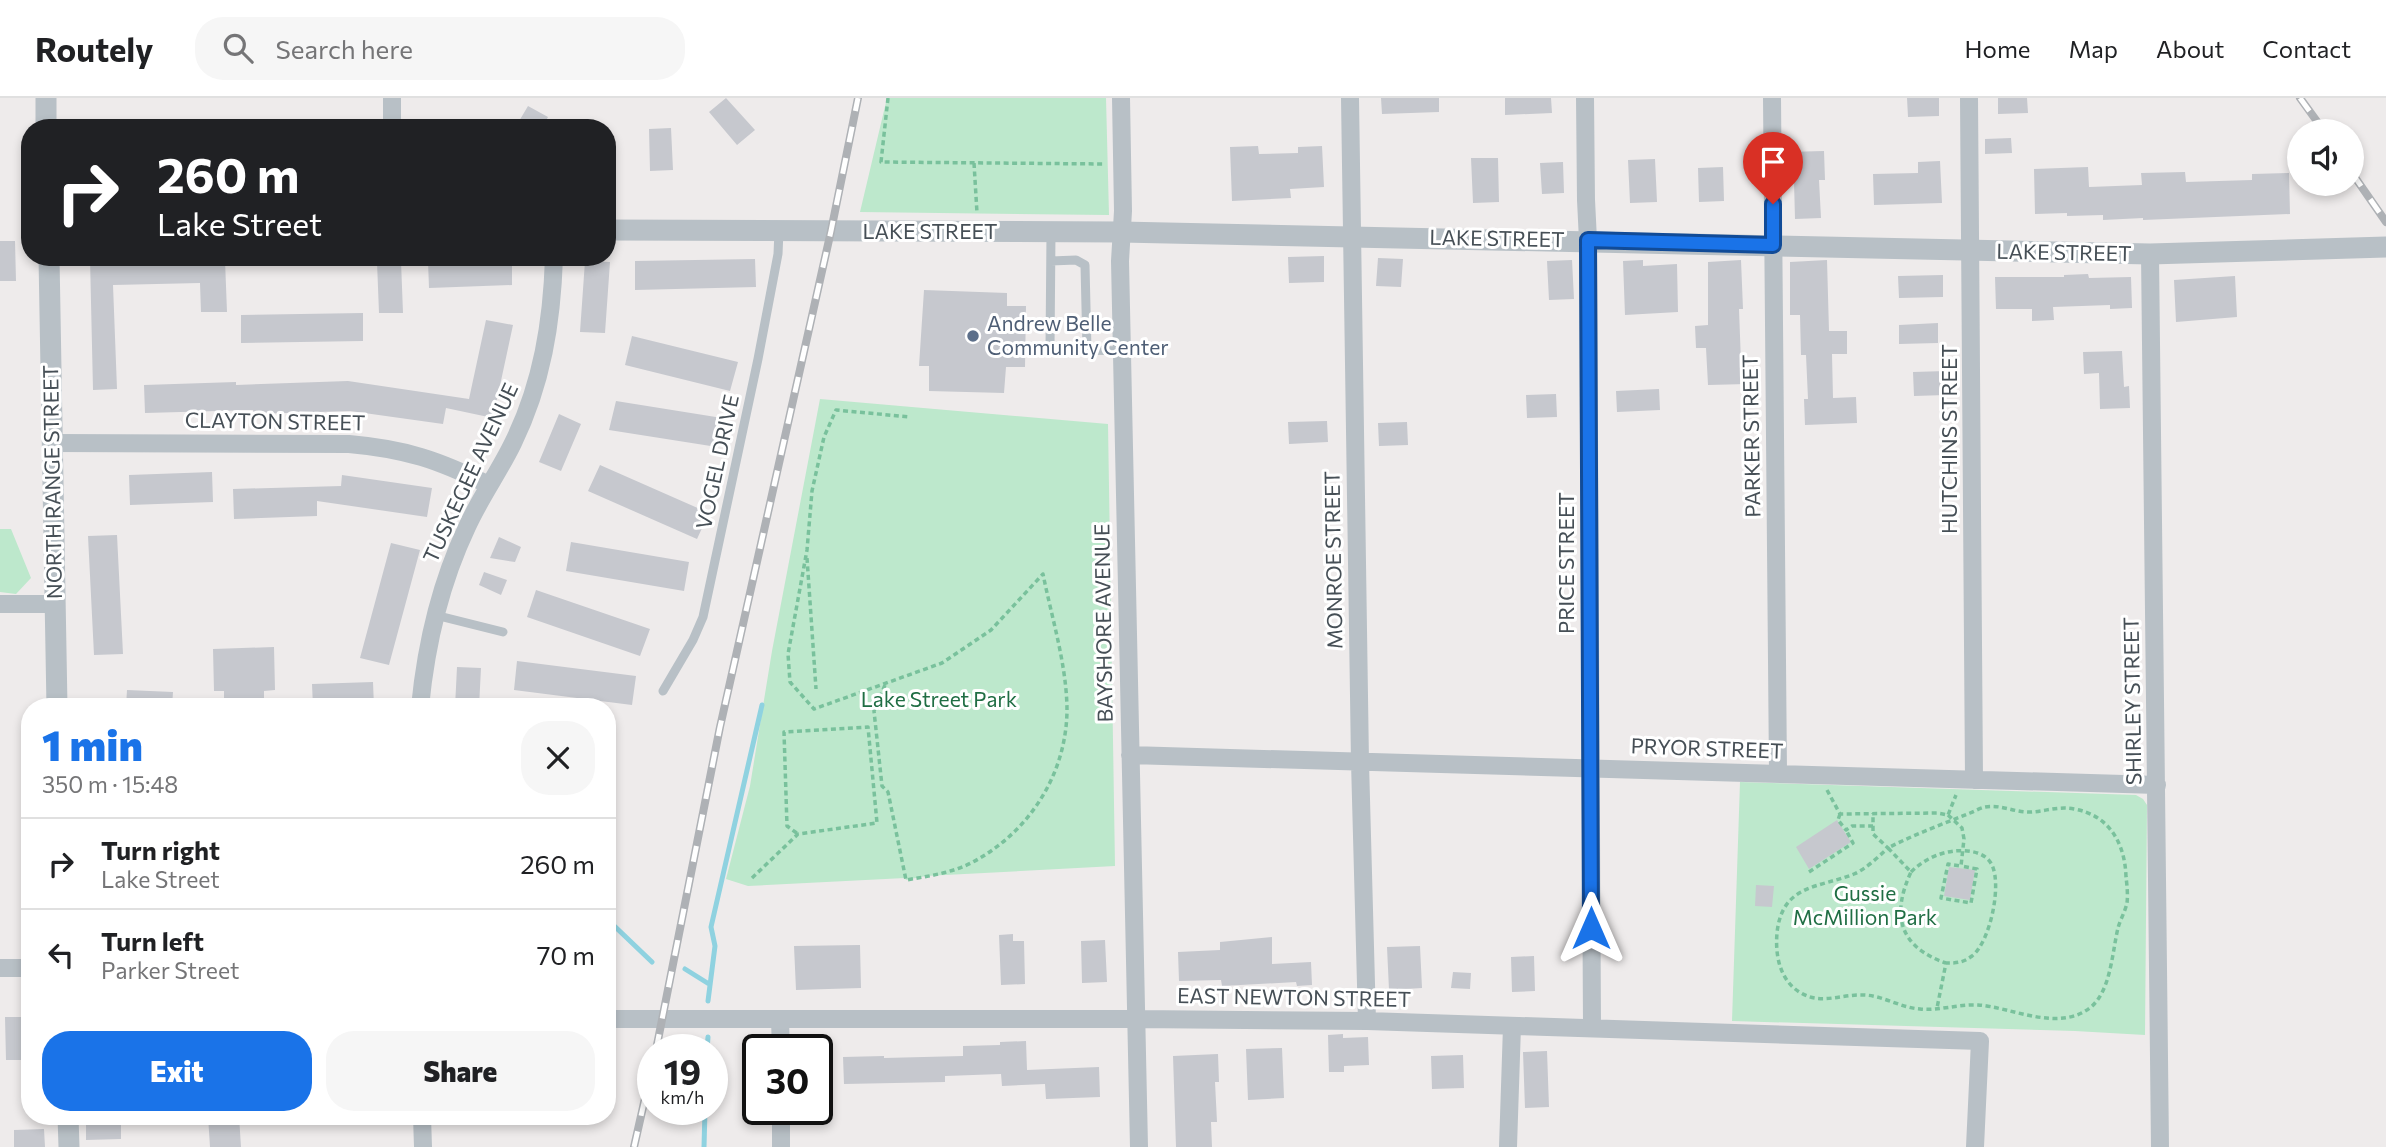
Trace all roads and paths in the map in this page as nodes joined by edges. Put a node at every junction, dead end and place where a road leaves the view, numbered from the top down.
1 (46, 98) edge
2 (391, 98) edge
3 (888, 98) edge
4 (1121, 98) edge
5 (1350, 98) edge
6 (1585, 98) edge
7 (1772, 98) edge
8 (1969, 98) edge
9 (46, 119) edge
10 (392, 119) edge
11 (974, 163) junction
12 (1107, 164) dead end
13 (977, 213) dead end
14 (616, 230) edge
15 (779, 231) junction
16 (1121, 232) junction
17 (1051, 233) junction
18 (1351, 236) junction
19 (1588, 240) junction
20 (1773, 245) junction
21 (2386, 247) edge
22 (1971, 251) junction
23 (2150, 254) junction
24 (1051, 261) junction
25 (48, 266) edge
26 (554, 266) edge
27 (1087, 350) junction
28 (1122, 351) junction
29 (910, 417) dead end
30 (53, 443) junction
31 (489, 485) junction
32 (807, 551) junction
33 (0, 604) edge
34 (55, 604) junction
35 (435, 615) junction
36 (503, 632) dead end
37 (885, 685) junction
38 (816, 689) dead end
39 (663, 691) dead end
40 (57, 698) edge
41 (421, 698) edge
42 (1130, 755) junction
43 (1360, 762) junction
44 (1591, 768) junction
45 (1778, 773) junction
46 (1974, 780) junction
47 (2157, 785) junction
48 (1826, 788) dead end
49 (1957, 793) dead end
50 (1873, 813) junction
51 (1840, 814) junction
52 (1948, 815) junction
53 (1954, 818) junction
54 (1873, 826) junction
55 (1846, 830) junction
56 (798, 834) junction
57 (1888, 849) junction
58 (1964, 850) junction
59 (1961, 866) junction
60 (1809, 872) dead end
61 (1911, 872) junction
62 (752, 878) dead end
63 (1946, 963) junction
64 (0, 968) edge
65 (21, 968) edge
66 (1937, 1008) junction
67 (616, 1019) edge
68 (1137, 1019) junction
69 (780, 1020) junction
70 (1367, 1021) junction
71 (1512, 1026) junction
72 (1592, 1028) junction
73 (780, 1034) edge
74 (68, 1125) edge
75 (422, 1125) edge
76 (781, 1125) edge
77 (69, 1147) edge
78 (423, 1147) edge
79 (781, 1147) edge
80 (1139, 1147) edge
81 (1508, 1147) edge
82 (1975, 1147) edge
83 (2160, 1147) edge

1 - 9 street
2 - 10 street
3 - 11 path
4 - 16 street, BAYSHORE AVENUE
5 - 18 street, MONROE STREET
6 - 19 street, PRICE STREET
7 - 20 street, PARKER STREET
8 - 22 street, HUTCHINS STREET
11 - 12 path
11 - 13 path
14 - 15 street, LAKE STREET
15 - 17 street, LAKE STREET
15 - 39 lane, VOGEL DRIVE
16 - 17 street, LAKE STREET
16 - 18 street, LAKE STREET
16 - 28 street, BAYSHORE AVENUE
17 - 24 lane
18 - 19 street, LAKE STREET
18 - 43 street, MONROE STREET
19 - 20 street, LAKE STREET
19 - 44 street, PRICE STREET
20 - 22 street, LAKE STREET
20 - 45 street, PARKER STREET
21 - 23 street, LAKE STREET
22 - 23 street, LAKE STREET
22 - 46 street, HUTCHINS STREET
23 - 47 street, SHIRLEY STREET
24 - 27 lane
24 - 27 lane
25 - 30 street, NORTH RANGE STREET
26 - 31 street, TUSKEGEE AVENUE
27 - 28 lane
28 - 42 street, BAYSHORE AVENUE
29 - 32 path
30 - 31 street, CLAYTON STREET
30 - 34 street, NORTH RANGE STREET
31 - 35 street, TUSKEGEE AVENUE
32 - 37 path
32 - 38 path
33 - 34 street
34 - 40 street, NORTH RANGE STREET
35 - 36 lane
35 - 41 street, TUSKEGEE AVENUE
37 - 37 path
42 - 43 street, PRYOR STREET
42 - 68 street, BAYSHORE AVENUE
43 - 44 street, PRYOR STREET
43 - 70 street, MONROE STREET
44 - 45 street, PRYOR STREET
44 - 72 street, PRICE STREET
45 - 46 street, PRYOR STREET
46 - 47 street, PRYOR STREET
47 - 83 street, SHIRLEY STREET
48 - 51 path
49 - 52 path
50 - 51 path
50 - 52 path
50 - 54 path
51 - 55 path
52 - 53 path
53 - 57 path
53 - 58 path
53 - 66 path
54 - 55 path
54 - 57 path
55 - 60 path
56 - 56 path
56 - 62 path
57 - 61 path
57 - 66 path
58 - 59 path
58 - 61 path
58 - 63 path
59 - 59 path
61 - 63 path
63 - 66 path
64 - 65 street
67 - 69 street, EAST NEWTON STREET
68 - 69 street, EAST NEWTON STREET
68 - 70 street, EAST NEWTON STREET
68 - 80 street, BAYSHORE AVENUE
69 - 73 street
70 - 71 street, EAST NEWTON STREET
71 - 72 street, EAST NEWTON STREET
71 - 81 street
72 - 82 street, EAST NEWTON STREET
74 - 77 street
75 - 78 street
76 - 79 street

